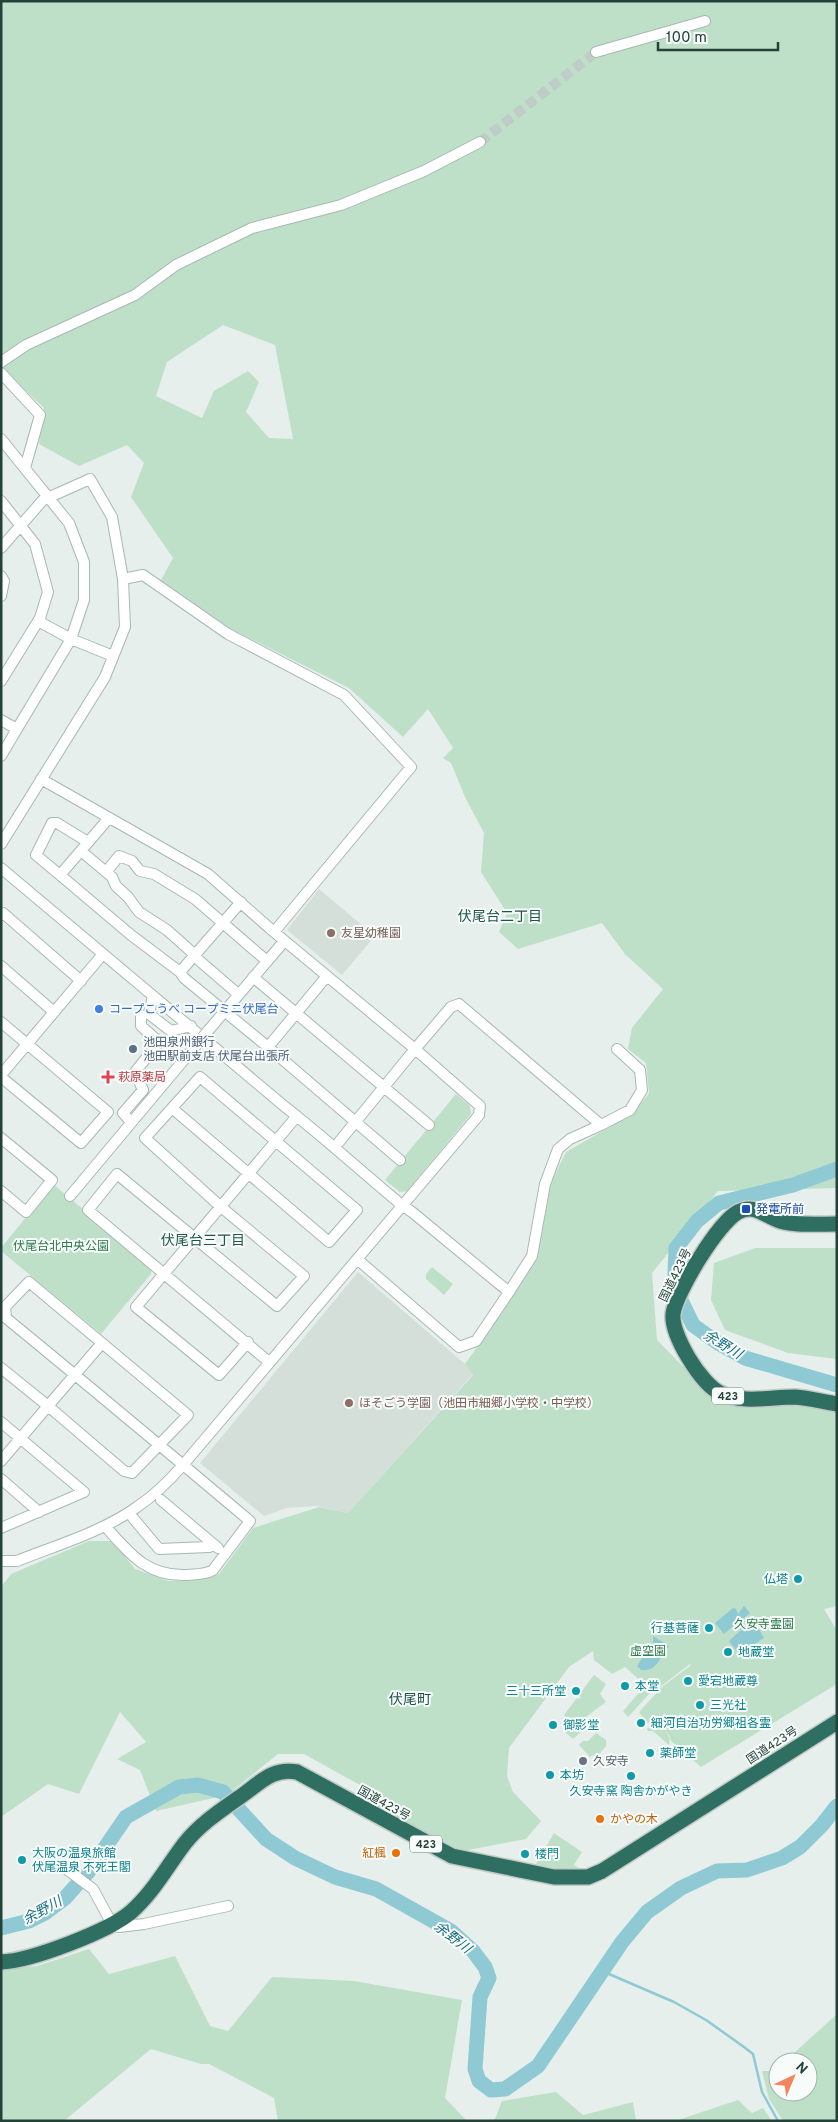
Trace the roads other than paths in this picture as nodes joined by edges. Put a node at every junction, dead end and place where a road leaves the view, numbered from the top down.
1 (705, 21) dead end
2 (596, 52) tunnel mouth
3 (480, 142) tunnel mouth
4 (1, 362) edge
5 (1, 373) edge
6 (1, 439) edge
7 (25, 468) junction
8 (48, 498) junction
9 (1, 501) edge
10 (21, 525) junction
11 (1, 548) edge
12 (1, 576) edge
13 (123, 579) junction
14 (1, 596) edge
15 (38, 621) junction
16 (71, 639) junction
17 (113, 656) junction
18 (1, 681) edge
19 (1, 720) edge
20 (17, 729) junction
21 (1, 756) edge
22 (41, 779) junction
23 (109, 818) junction
24 (88, 842) junction
25 (1, 844) edge
26 (81, 851) junction
27 (1, 868) edge
28 (106, 872) junction
29 (60, 875) junction
30 (241, 902) junction
31 (1, 915) edge
32 (223, 924) junction
33 (274, 932) junction
34 (281, 945) dead end
35 (103, 954) junction
36 (195, 956) junction
37 (267, 961) junction
38 (1, 966) edge
39 (180, 972) junction
40 (327, 976) junction
41 (254, 977) junction
42 (82, 980) junction
43 (238, 994) junction
44 (153, 996) junction
45 (54, 1012) junction
46 (223, 1012) junction
47 (296, 1013) junction
48 (141, 1015) dead end
49 (1, 1022) edge
50 (191, 1026) junction
51 (196, 1041) junction
52 (158, 1042) junction
53 (27, 1044) junction
54 (268, 1047) junction
55 (414, 1049) junction
56 (617, 1049) dead end
57 (1, 1076) edge
58 (384, 1086) junction
59 (173, 1109) junction
60 (297, 1116) junction
61 (355, 1120) junction
62 (132, 1122) junction
63 (429, 1125) dead end
64 (601, 1125) junction
65 (1, 1138) edge
66 (275, 1142) junction
67 (339, 1142) dead end
68 (400, 1160) dead end
69 (248, 1174) junction
70 (1, 1191) edge
71 (70, 1196) dead end
72 (221, 1206) junction
73 (403, 1206) junction
74 (837, 1224) edge
75 (194, 1238) junction
76 (357, 1260) junction
77 (165, 1273) junction
78 (509, 1292) junction
79 (248, 1342) junction
80 (102, 1343) junction
81 (269, 1362) junction
82 (1, 1368) edge
83 (75, 1375) junction
84 (837, 1404) edge
85 (48, 1406) junction
86 (1, 1422) edge
87 (21, 1438) junction
88 (160, 1446) junction
89 (1, 1462) edge
90 (183, 1465) junction
91 (1, 1479) edge
92 (161, 1500) dead end
93 (39, 1512) junction
94 (133, 1518) dead end
95 (105, 1526) junction
96 (1, 1528) edge
97 (215, 1545) junction
98 (226, 1554) junction
99 (1, 1561) edge
100 (837, 1722) edge
101 (65, 1868) dead end
102 (228, 1906) dead end
103 (112, 1924) junction
104 (1, 1962) edge

1 - 2 street
3 - 4 street
5 - 7 street
6 - 7 street
7 - 8 street
8 - 10 street
8 - 13 street
8 - 16 street
9 - 10 street
10 - 11 street
10 - 15 street
12 - 14 street
13 - 17 street
13 - 33 street
15 - 16 street
15 - 18 street
16 - 17 street
16 - 20 street
17 - 22 street
19 - 20 street
20 - 21 street
22 - 23 street
22 - 25 street
23 - 24 street
23 - 30 street
24 - 26 street
24 - 29 street
26 - 28 street
26 - 29 street
27 - 35 street
28 - 32 street
28 - 36 street
29 - 39 street
30 - 32 street
30 - 33 street
31 - 42 street
32 - 36 street
32 - 37 street
33 - 40 street
34 - 37 street
35 - 42 street
35 - 44 street
36 - 39 street
36 - 43 street
37 - 41 street
38 - 45 street
39 - 46 street
40 - 47 street
40 - 55 street
41 - 43 street
41 - 47 street
42 - 45 street
43 - 46 street
44 - 50 street
44 - 50 street
45 - 53 street
46 - 51 street, bridge
46 - 54 street
47 - 54 street
47 - 58 street
48 - 52 street
49 - 53 street
50 - 60 street
51 - 52 street
51 - 62 street
52 - 62 street
53 - 57 street
53 - 57 street
54 - 61 street
55 - 58 street
55 - 64 street
55 - 73 street
56 - 64 street
58 - 61 street
58 - 63 street
59 - 66 street
59 - 69 street
59 - 72 street
60 - 66 street
60 - 73 street
61 - 67 street
61 - 68 street
62 - 71 street
64 - 78 street
65 - 70 street
66 - 69 street
66 - 69 street
69 - 72 street
72 - 75 street
72 - 75 street
73 - 76 street
73 - 78 street
74 - 84 highway, 国道423号 / 423
75 - 77 street
75 - 77 street
76 - 78 street
76 - 81 street
77 - 79 street
77 - 79 street
79 - 81 street
80 - 83 street
80 - 83 street
80 - 88 street
81 - 90 street
82 - 85 street
83 - 85 street
83 - 88 street
85 - 87 street
85 - 88 street
86 - 87 street
87 - 89 street
87 - 93 street
88 - 90 street
90 - 95 street
90 - 98 street
91 - 93 street
92 - 97 street
93 - 96 street
94 - 97 street
95 - 98 street
95 - 99 street
97 - 98 street
100 - 103 highway, 国道423号 / 423
101 - 103 street
102 - 103 street
103 - 104 highway, 国道423号 / 423

